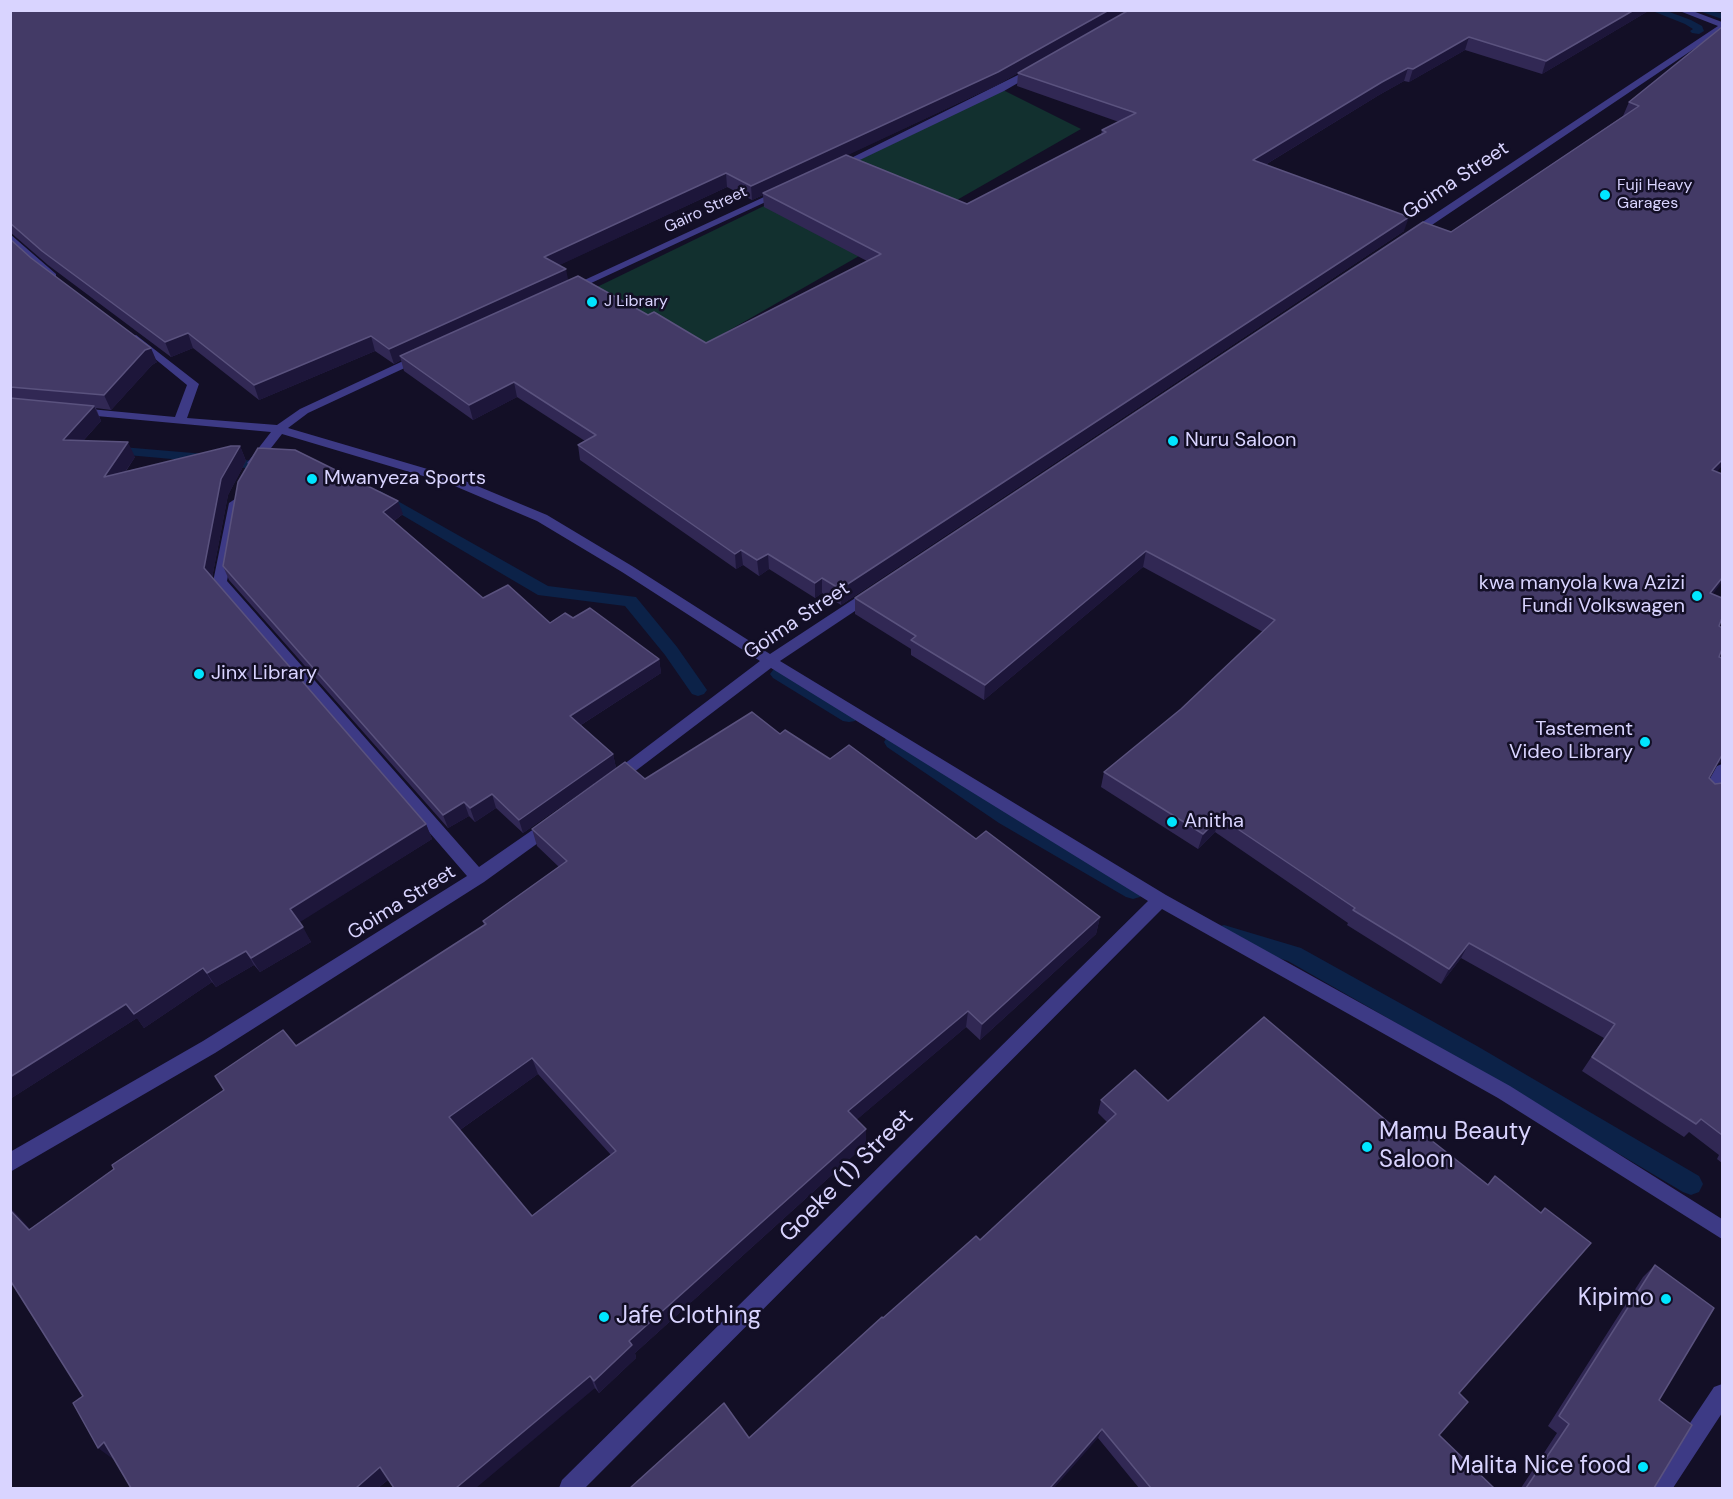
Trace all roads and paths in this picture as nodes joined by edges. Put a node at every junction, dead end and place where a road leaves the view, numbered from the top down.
1 (1681, 10) edge
2 (1722, 26) edge
3 (1041, 66) edge
4 (830, 170) edge
5 (788, 189) edge
6 (10, 237) edge
7 (1395, 245) edge
8 (61, 283) edge
9 (555, 296) edge
10 (124, 330) edge
11 (428, 353) edge
12 (67, 411) edge
13 (180, 420) junction
14 (279, 429) junction
15 (879, 589) edge
16 (770, 661) junction
17 (1722, 770) edge
18 (607, 785) edge
19 (1709, 793) edge
20 (561, 818) edge
21 (478, 878) junction
22 (1160, 900) junction
23 (10, 1162) edge
24 (1722, 1230) edge
25 (1722, 1395) edge
26 (570, 1488) edge
27 (1660, 1488) edge

1 - 2 street
2 - 7 street, Goima Street
3 - 4 street
5 - 9 street, Gairo Street
6 - 8 street
10 - 13 street
11 - 14 street
12 - 13 street
13 - 14 street
14 - 16 street
14 - 21 street
15 - 16 street, Goima Street
16 - 18 street, Goima Street
16 - 22 street
17 - 19 street
20 - 21 street, Goima Street
21 - 23 street, Goima Street
22 - 24 street
22 - 26 street, Goeke (1) Street
25 - 27 street

